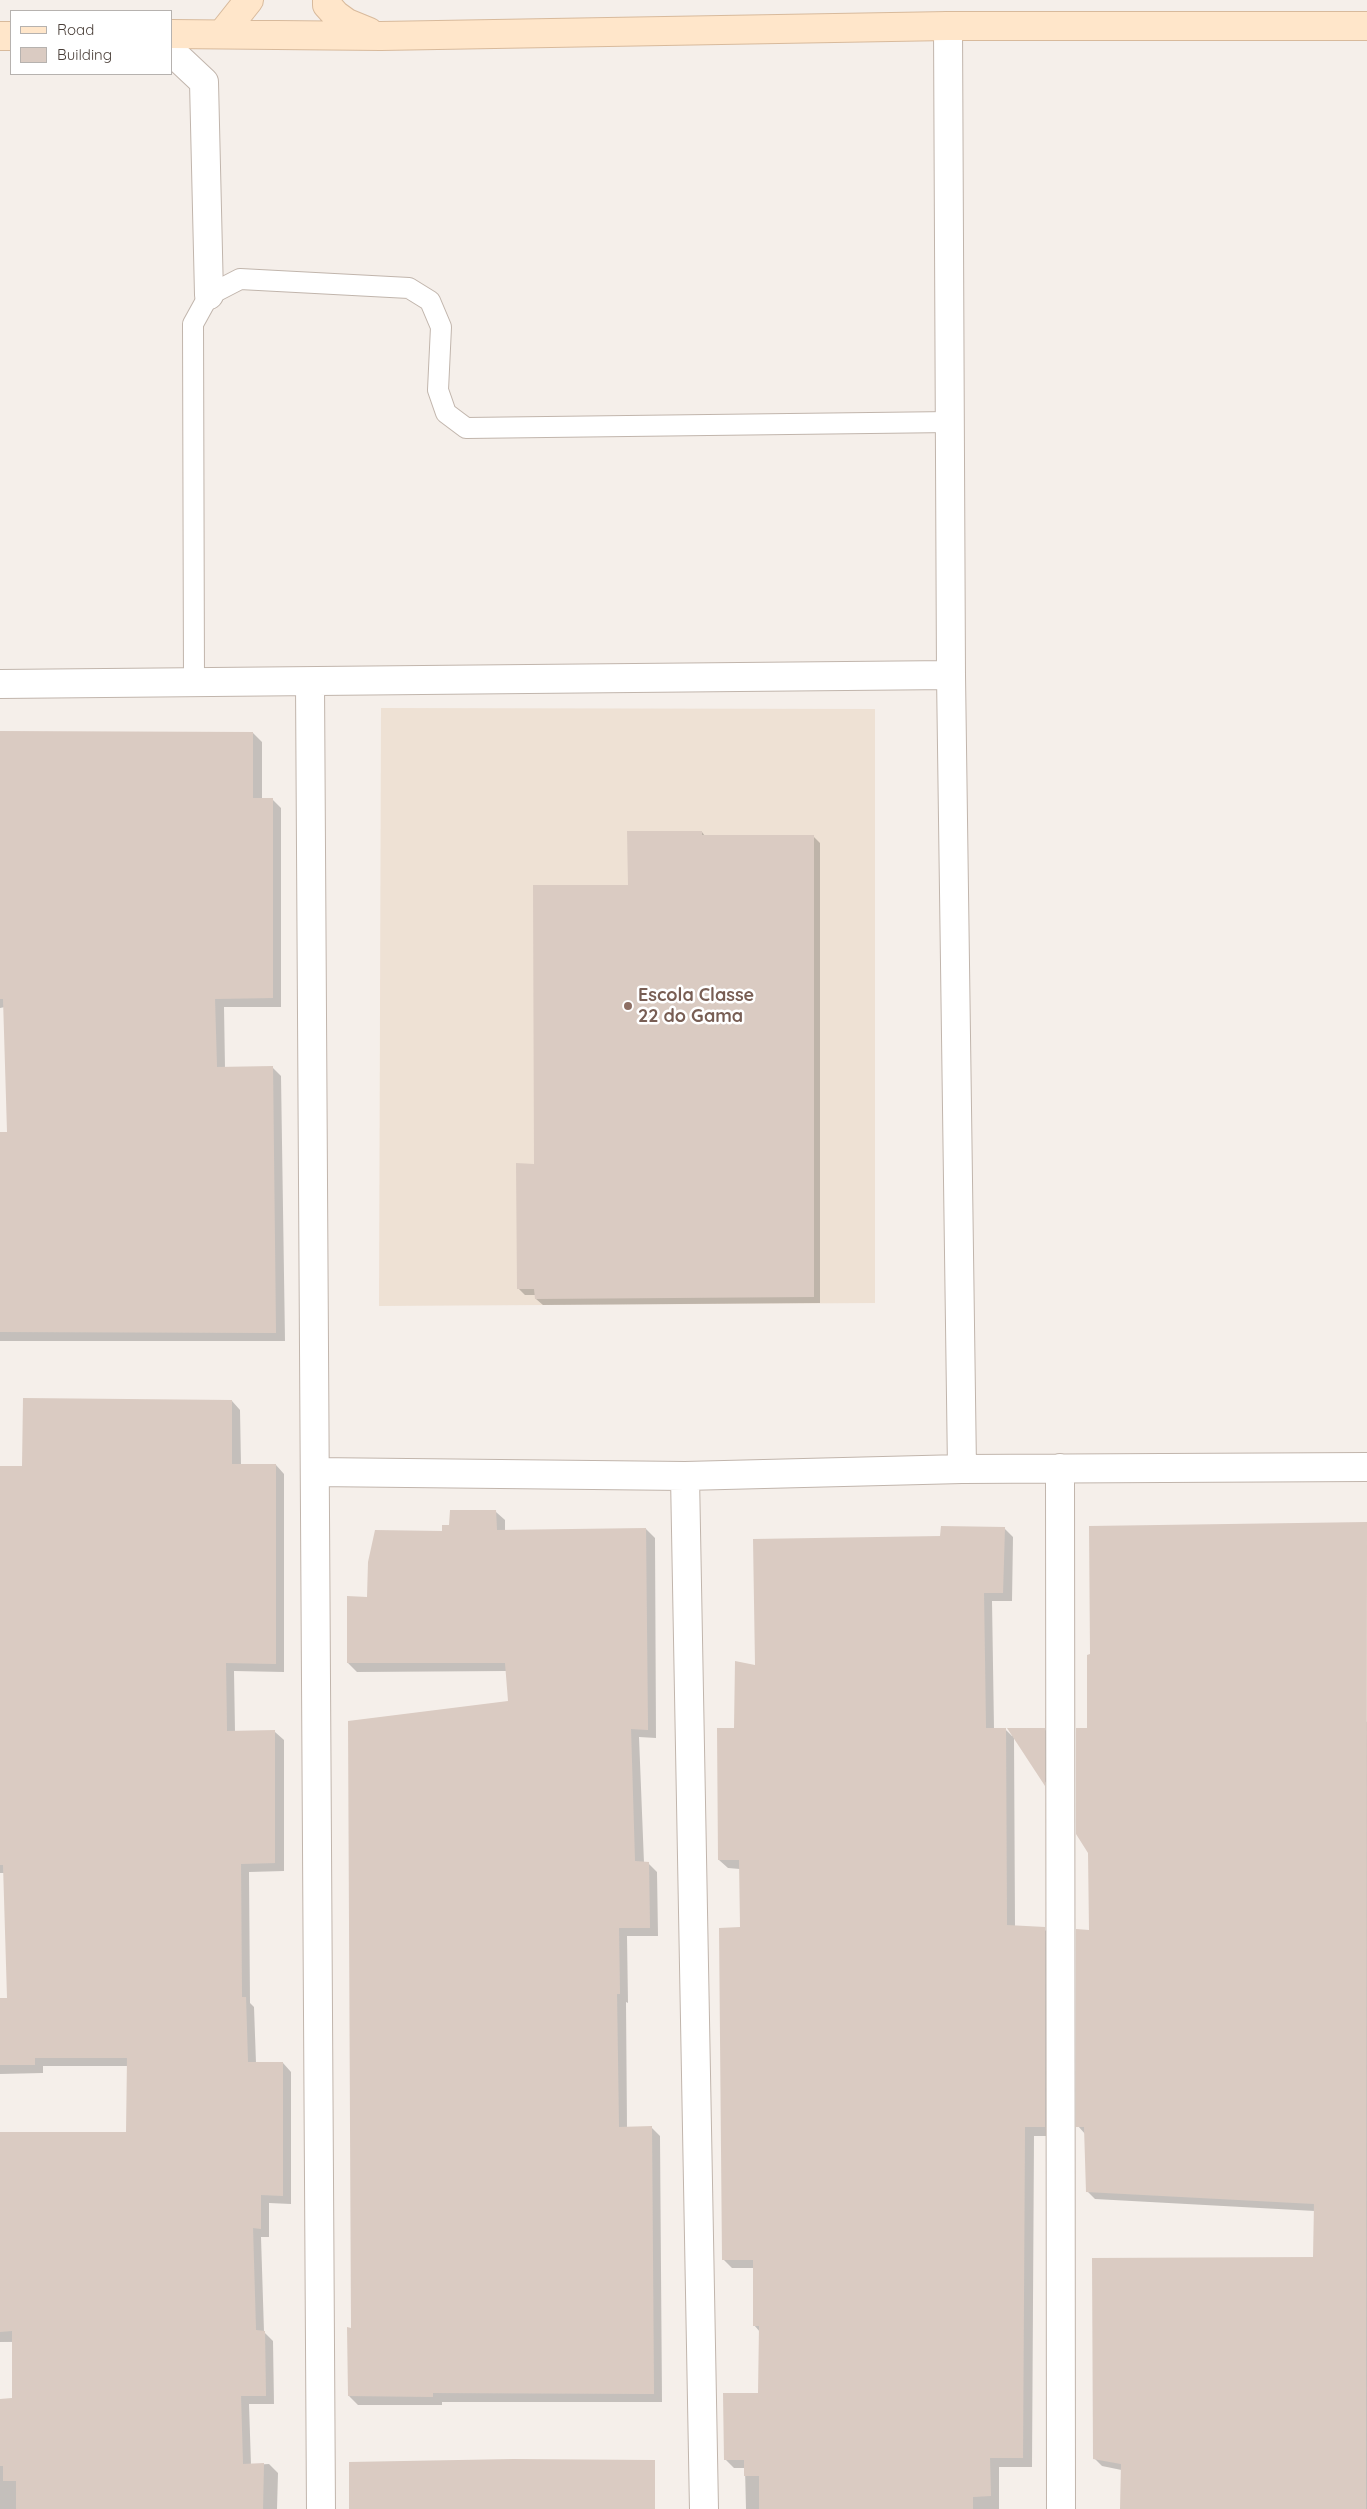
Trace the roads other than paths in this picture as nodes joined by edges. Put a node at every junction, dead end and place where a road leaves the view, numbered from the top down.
1 (249, 0) edge
2 (327, 0) edge
3 (948, 26) junction
4 (1367, 26) edge
5 (172, 34) edge
6 (222, 34) junction
7 (381, 36) junction
8 (172, 51) edge
9 (209, 295) junction
10 (951, 422) junction
11 (951, 675) junction
12 (310, 683) junction
13 (0, 684) edge
14 (194, 684) junction
15 (1060, 1468) junction
16 (1367, 1468) edge
17 (962, 1469) junction
18 (315, 1472) junction
19 (685, 1476) junction
20 (320, 2509) edge
21 (704, 2509) edge
22 (1061, 2509) edge

1 - 6 main road
2 - 7 main road
3 - 4 main road
3 - 7 main road
3 - 10 street
5 - 6 main road
6 - 7 main road
8 - 9 street
9 - 10 lane
9 - 14 lane
10 - 11 street
11 - 12 street
11 - 17 street
12 - 14 street
12 - 18 street
13 - 14 street
15 - 16 street
15 - 17 street
15 - 22 street
17 - 19 street
18 - 19 street
18 - 20 street
19 - 21 street

